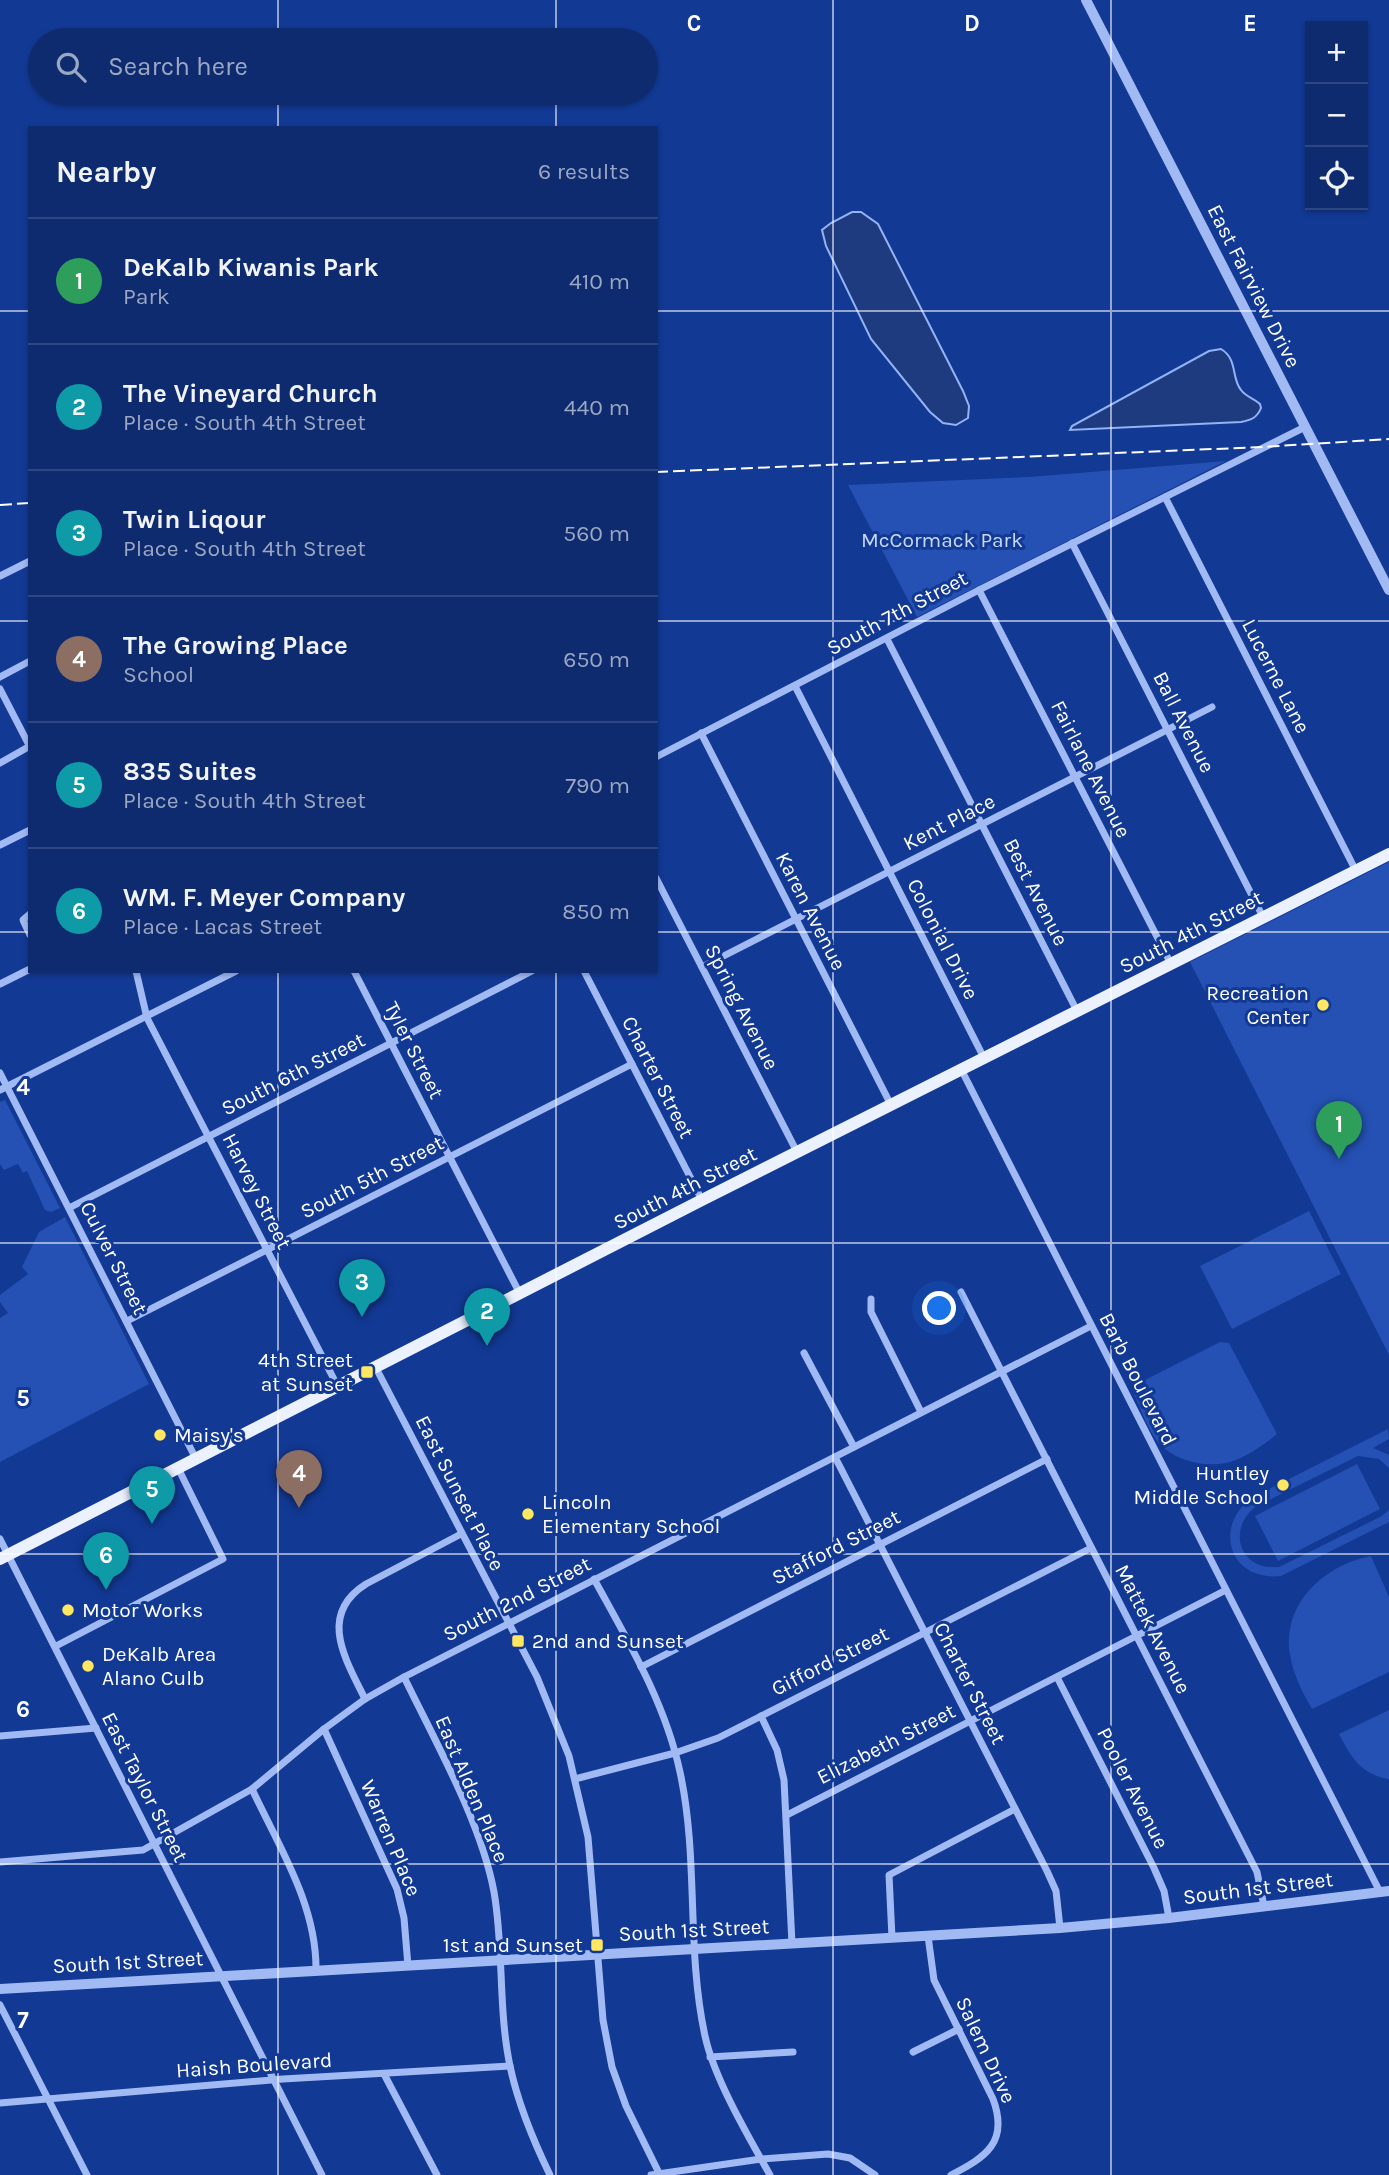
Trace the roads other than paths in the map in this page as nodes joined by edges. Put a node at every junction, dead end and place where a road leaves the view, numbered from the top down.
1 (1086, 0) edge
2 (1305, 427) junction
3 (1165, 497) junction
4 (1072, 543) junction
5 (28, 562) edge
6 (0, 568) edge
7 (18, 568) junction
8 (0, 576) edge
9 (979, 590) junction
10 (1389, 590) edge
11 (887, 639) junction
12 (28, 662) edge
13 (0, 677) edge
14 (795, 686) junction
15 (0, 689) edge
16 (1212, 707) dead end
17 (1167, 730) junction
18 (701, 733) junction
19 (28, 742) edge
20 (28, 747) edge
21 (658, 756) edge
22 (0, 763) edge
23 (1076, 778) junction
24 (982, 825) junction
25 (28, 831) edge
26 (0, 845) edge
27 (1389, 855) edge
28 (1356, 871) junction
29 (890, 872) junction
30 (658, 882) edge
31 (28, 916) edge
32 (1263, 917) junction
33 (796, 919) junction
34 (28, 931) edge
35 (1171, 964) junction
36 (702, 967) junction
37 (28, 970) edge
38 (136, 973) edge
39 (232, 973) edge
40 (355, 973) edge
41 (528, 973) edge
42 (585, 973) edge
43 (0, 984) edge
44 (1077, 1011) junction
45 (147, 1018) junction
46 (391, 1044) junction
47 (984, 1058) junction
48 (632, 1064) junction
49 (961, 1069) junction
50 (0, 1073) edge
51 (4, 1088) edge
52 (891, 1105) junction
53 (209, 1137) junction
54 (797, 1152) junction
55 (449, 1157) junction
56 (702, 1199) junction
57 (69, 1208) junction
58 (268, 1250) junction
59 (961, 1292) dead end
60 (520, 1294) junction
61 (870, 1299) dead end
62 (127, 1321) junction
63 (1091, 1326) junction
64 (804, 1353) dead end
65 (376, 1368) junction
66 (1003, 1371) junction
67 (338, 1387) junction
68 (921, 1412) junction
69 (853, 1447) junction
70 (835, 1457) junction
71 (196, 1459) junction
72 (1047, 1460) junction
73 (178, 1468) junction
74 (461, 1534) junction
75 (0, 1539) edge
76 (880, 1545) junction
77 (1091, 1548) junction
78 (4, 1557) edge
79 (594, 1579) junction
80 (1226, 1590) junction
81 (509, 1623) junction
82 (924, 1632) junction
83 (1136, 1636) junction
84 (56, 1646) junction
85 (641, 1667) junction
86 (404, 1677) junction
87 (1057, 1677) junction
88 (365, 1699) junction
89 (761, 1716) junction
90 (969, 1720) junction
91 (96, 1728) junction
92 (324, 1729) junction
93 (0, 1736) edge
94 (675, 1753) junction
95 (575, 1779) junction
96 (252, 1789) junction
97 (1014, 1809) junction
98 (787, 1815) junction
99 (154, 1843) junction
100 (0, 1862) edge
101 (1385, 1891) edge
102 (1264, 1906) junction
103 (1169, 1918) junction
104 (1060, 1928) junction
105 (928, 1936) junction
106 (892, 1938) junction
107 (792, 1944) junction
108 (696, 1950) junction
109 (598, 1955) junction
110 (500, 1960) junction
111 (408, 1966) junction
112 (316, 1971) junction
113 (220, 1976) junction
114 (0, 1989) edge
115 (0, 2005) edge
116 (959, 2029) junction
117 (793, 2052) dead end
118 (913, 2052) dead end
119 (710, 2057) junction
120 (510, 2066) junction
121 (384, 2074) junction
122 (274, 2080) junction
123 (49, 2099) junction
124 (0, 2103) edge
125 (761, 2159) junction
126 (656, 2174) edge
127 (87, 2175) edge
128 (322, 2175) edge
129 (437, 2175) edge
130 (550, 2175) edge
131 (770, 2175) edge
132 (875, 2175) edge
133 (951, 2175) edge

1 - 2 street, East Fairview Drive
2 - 3 street, South 7th Street
2 - 10 street, East Fairview Drive
3 - 4 street, South 7th Street
3 - 28 street, Lucerne Lane
4 - 9 street, South 7th Street
4 - 17 street, Ball Avenue
5 - 7 street
6 - 7 street
7 - 8 street
9 - 11 street, South 7th Street
9 - 23 street, Fairlane Avenue
11 - 14 street, South 7th Street
11 - 24 street, Best Avenue
12 - 13 street
14 - 18 street, South 7th Street
14 - 29 street, Colonial Drive
15 - 19 street
16 - 17 street, Kent Place
17 - 23 street, Kent Place
17 - 32 street, Ball Avenue
18 - 21 street, South 7th Street
18 - 33 street, Karen Avenue
20 - 22 street
23 - 24 street, Kent Place
23 - 35 street, Fairlane Avenue
24 - 29 street, Kent Place
24 - 44 street, Best Avenue
25 - 26 street
27 - 28 main road, South 4th Street
28 - 32 main road, South 4th Street
29 - 33 street, Kent Place
29 - 47 street, Colonial Drive
30 - 36 street, Spring Avenue
31 - 34 street
32 - 35 main road, South 4th Street
33 - 36 street, Kent Place
33 - 52 street, Karen Avenue
35 - 44 main road, South 4th Street
36 - 54 street, Spring Avenue
37 - 43 street
38 - 45 street, Harvey Street
39 - 45 street
40 - 46 street, Tyler Street
41 - 46 street, South 6th Street
42 - 48 street, Charter Street
44 - 47 main road, South 4th Street
45 - 51 street
45 - 53 street, Harvey Street
46 - 53 street, South 6th Street
46 - 55 street, Tyler Street
47 - 49 main road, South 4th Street
48 - 55 street, South 5th Street
48 - 56 street, Charter Street
49 - 52 main road, South 4th Street
49 - 63 street, Barb Boulevard
50 - 51 street, Culver Street
51 - 57 street, Culver Street
52 - 54 main road, South 4th Street
53 - 57 street, South 6th Street
53 - 58 street, Harvey Street
54 - 56 main road, South 4th Street
55 - 58 street, South 5th Street
55 - 60 street, Tyler Street
56 - 60 main road, South 4th Street
57 - 62 street, Culver Street
58 - 62 street, South 5th Street
58 - 67 street, Harvey Street
59 - 66 street, Mattek Avenue
60 - 65 main road, South 4th Street
61 - 68 street
62 - 71 street, Culver Street
63 - 66 street, South 2nd Street
63 - 80 street, Barb Boulevard
64 - 69 street
65 - 67 main road, South 4th Street
65 - 74 street, East Sunset Place
66 - 68 street, South 2nd Street
66 - 72 street, Mattek Avenue
67 - 71 main road, South 4th Street
68 - 69 street, South 2nd Street
69 - 70 street, South 2nd Street
70 - 76 street, Charter Street
70 - 79 street, South 2nd Street
71 - 73 main road, South 4th Street
72 - 76 street, Stafford Street
72 - 77 street, Mattek Avenue
73 - 78 main road, South 4th Street
73 - 84 street
74 - 81 street, East Sunset Place
74 - 88 street
75 - 78 street, East Taylor Street
76 - 82 street, Charter Street
76 - 85 street, Stafford Street
77 - 82 street, Gifford Street
77 - 83 street, Mattek Avenue
78 - 84 street, East Taylor Street
79 - 81 street, South 2nd Street
79 - 85 street
80 - 83 street, Elizabeth Street
80 - 101 street, Barb Boulevard
81 - 86 street, South 2nd Street
81 - 95 street, East Sunset Place
82 - 89 street, Gifford Street
82 - 90 street, Charter Street
83 - 87 street, Elizabeth Street
83 - 102 street, Mattek Avenue
84 - 91 street, East Taylor Street
85 - 94 street
86 - 88 street, South 2nd Street
86 - 110 street, East Alden Place
87 - 90 street, Elizabeth Street
87 - 103 street, Pooler Avenue
88 - 92 street, South 2nd Street
89 - 94 street, Gifford Street
89 - 98 street
90 - 97 street, Charter Street
90 - 98 street, Elizabeth Street
91 - 93 street
91 - 99 street, East Taylor Street
92 - 96 street, South 2nd Street
92 - 111 street, Warren Place
94 - 95 street, Gifford Street
94 - 108 street
95 - 109 street, East Sunset Place
96 - 99 street, South 2nd Street
96 - 112 street
97 - 104 street, Charter Street
97 - 106 street
98 - 107 street
99 - 100 street, South 2nd Street
99 - 113 street, East Taylor Street
101 - 102 street, South 1st Street
102 - 103 street, South 1st Street
103 - 104 street, South 1st Street
104 - 105 street, South 1st Street
105 - 106 street, South 1st Street
105 - 116 street, Salem Drive
106 - 107 street, South 1st Street
107 - 108 street, South 1st Street
108 - 109 street, South 1st Street
108 - 119 street
109 - 110 street, South 1st Street
109 - 126 street, East Sunset Place
110 - 111 street, South 1st Street
110 - 120 street, East Alden Place
111 - 112 street, South 1st Street
112 - 113 street, South 1st Street
113 - 114 street, South 1st Street
113 - 122 street, East Taylor Street
115 - 123 street
116 - 118 street
116 - 133 street, Salem Drive
117 - 119 street
119 - 125 street
120 - 121 street, Haish Boulevard
120 - 130 street, East Alden Place
121 - 122 street, Haish Boulevard
121 - 129 street
122 - 123 street, Haish Boulevard
122 - 128 street, East Taylor Street
123 - 124 street, Haish Boulevard
123 - 127 street
125 - 126 street
125 - 131 street
125 - 132 street

